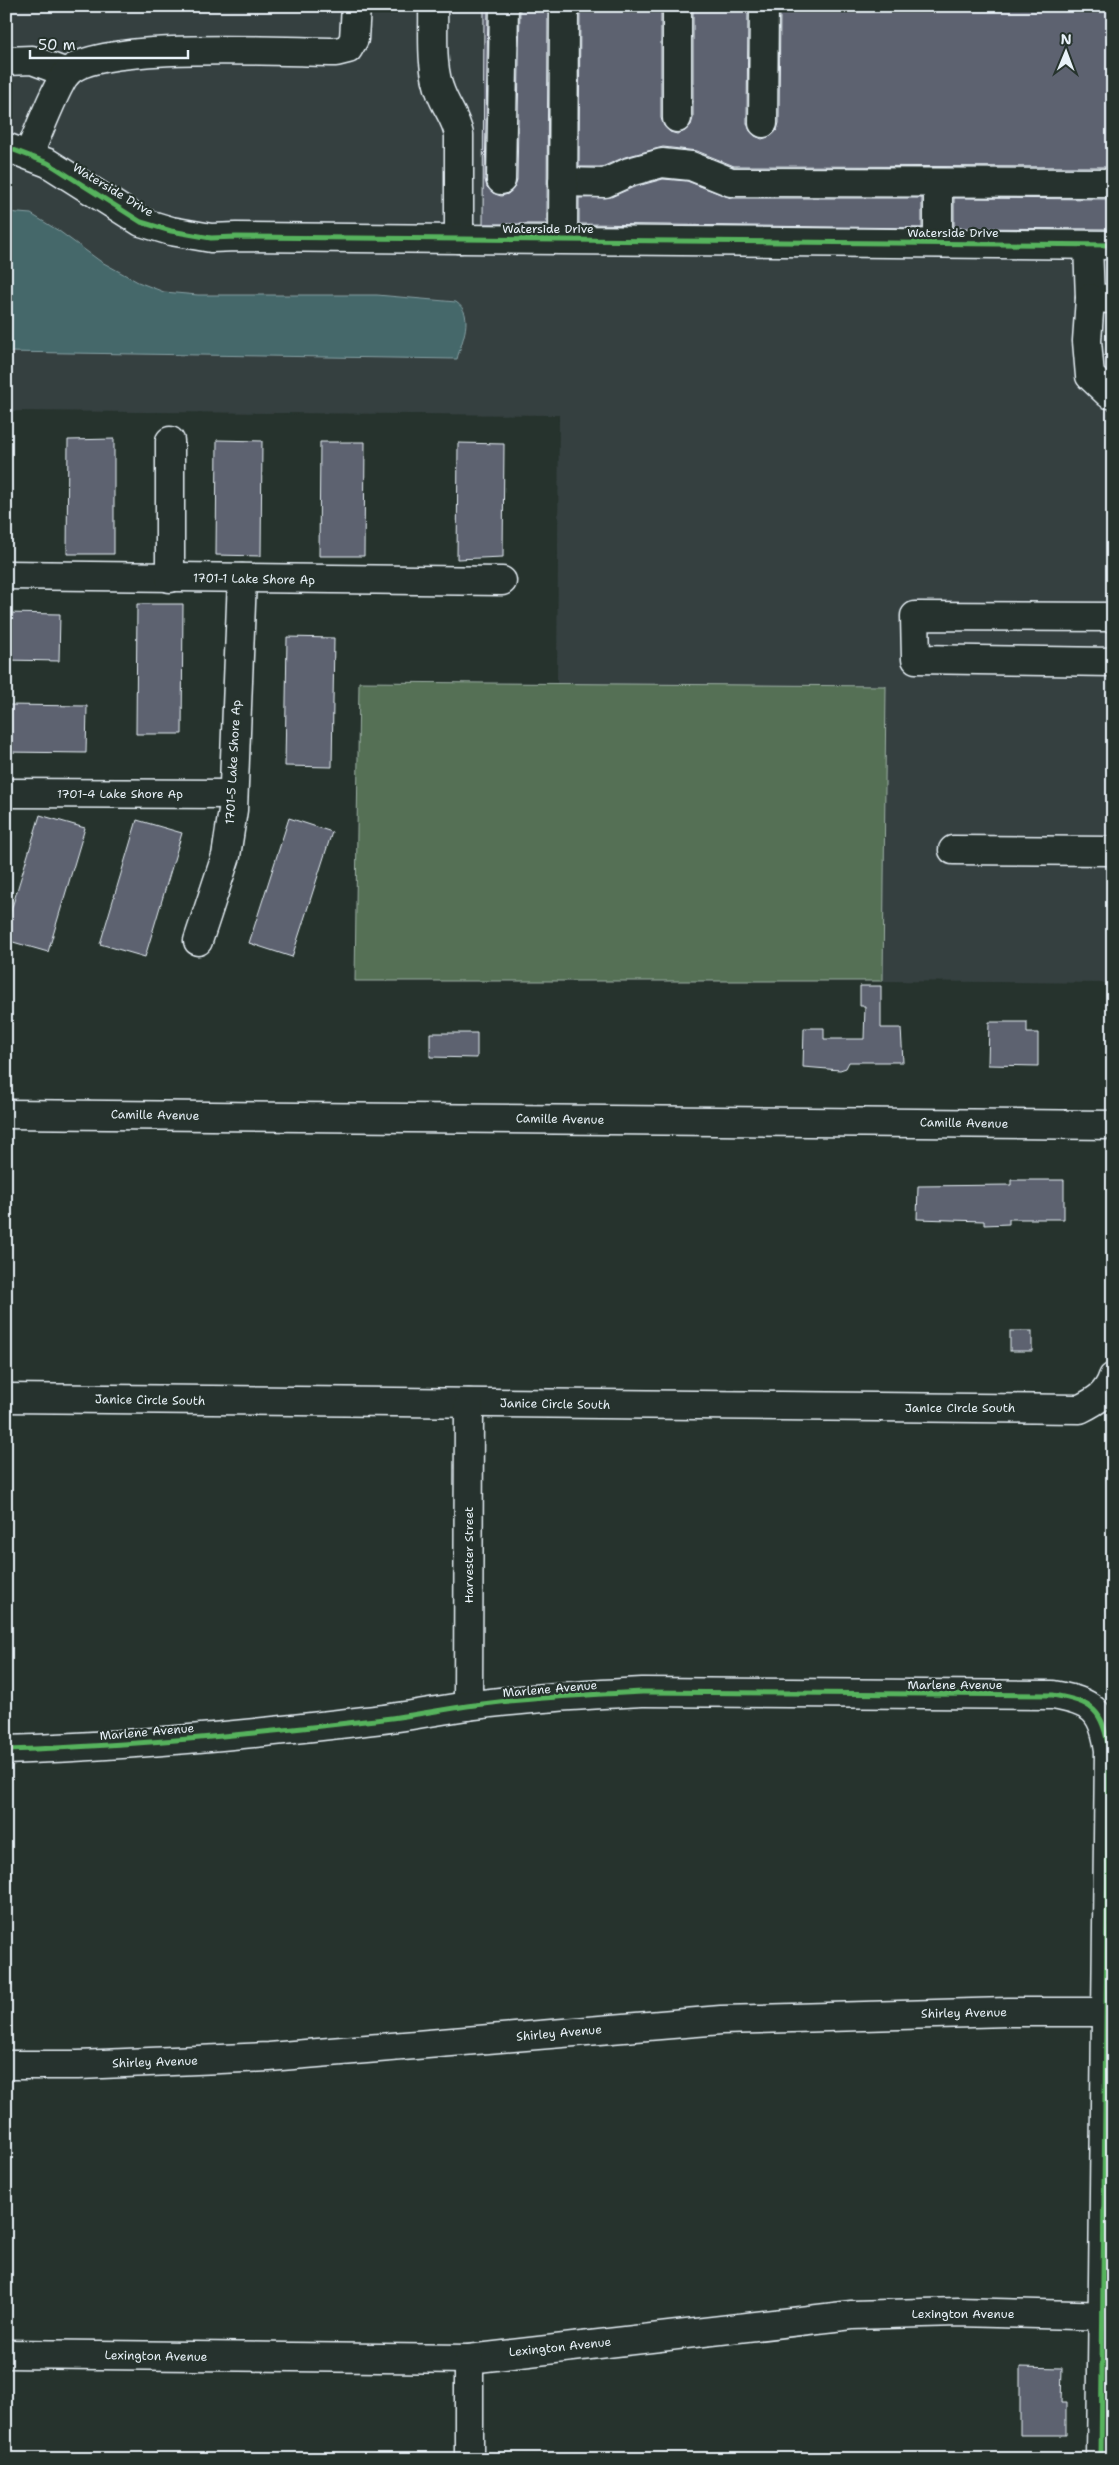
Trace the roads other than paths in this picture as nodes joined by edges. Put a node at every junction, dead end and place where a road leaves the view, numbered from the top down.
1 (356, 6) edge
2 (434, 6) edge
3 (504, 6) edge
4 (564, 6) edge
5 (677, 6) edge
6 (764, 6) edge
7 (6, 61) edge
8 (67, 73) junction
9 (677, 118) dead end
10 (763, 122) dead end
11 (18, 151) edge
12 (501, 180) dead end
13 (563, 182) junction
14 (938, 183) junction
15 (1113, 183) edge
16 (459, 239) junction
17 (563, 239) junction
18 (938, 244) junction
19 (1100, 245) edge
20 (1102, 298) edge
21 (1113, 394) edge
22 (170, 441) dead end
23 (6, 574) edge
24 (170, 578) junction
25 (242, 578) junction
26 (502, 581) dead end
27 (1113, 617) edge
28 (1113, 662) edge
29 (6, 793) edge
30 (233, 794) junction
31 (953, 850) dead end
32 (1113, 852) edge
33 (198, 941) dead end
34 (6, 1114) edge
35 (1113, 1125) edge
36 (1107, 1388) edge
37 (6, 1398) edge
38 (469, 1403) junction
39 (468, 1706) junction
40 (6, 1750) edge
41 (1110, 2012) edge
42 (6, 2066) edge
43 (1108, 2315) edge
44 (6, 2354) edge
45 (469, 2359) junction
46 (469, 2459) edge
47 (1101, 2459) edge

1 - 8 street
2 - 16 street
3 - 12 street
4 - 13 street
5 - 9 street
6 - 10 street
7 - 8 street
8 - 11 street
11 - 16 street, Waterside Drive
13 - 14 street
13 - 17 street
14 - 15 street
14 - 18 street
16 - 17 street, Waterside Drive
17 - 18 street, Waterside Drive
18 - 19 street, Waterside Drive
19 - 20 street
20 - 21 street
22 - 24 street
23 - 24 street, 1701-1 Lake Shore Ap
24 - 25 street, 1701-1 Lake Shore Ap
25 - 26 street, 1701-1 Lake Shore Ap
25 - 30 street, 1701-5 Lake Shore Ap
27 - 28 street
29 - 30 street, 1701-4 Lake Shore Ap
30 - 33 street, 1701-5 Lake Shore Ap
31 - 32 street
34 - 35 street, Camille Avenue
36 - 38 street, Janice Circle South
37 - 38 street, Janice Circle South
38 - 39 street, Harvester Street
39 - 40 street, Marlene Avenue
39 - 41 street, Marlene Avenue
41 - 42 street, Shirley Avenue
41 - 43 street
43 - 45 street, Lexington Avenue
43 - 47 street
44 - 45 street, Lexington Avenue
45 - 46 street

